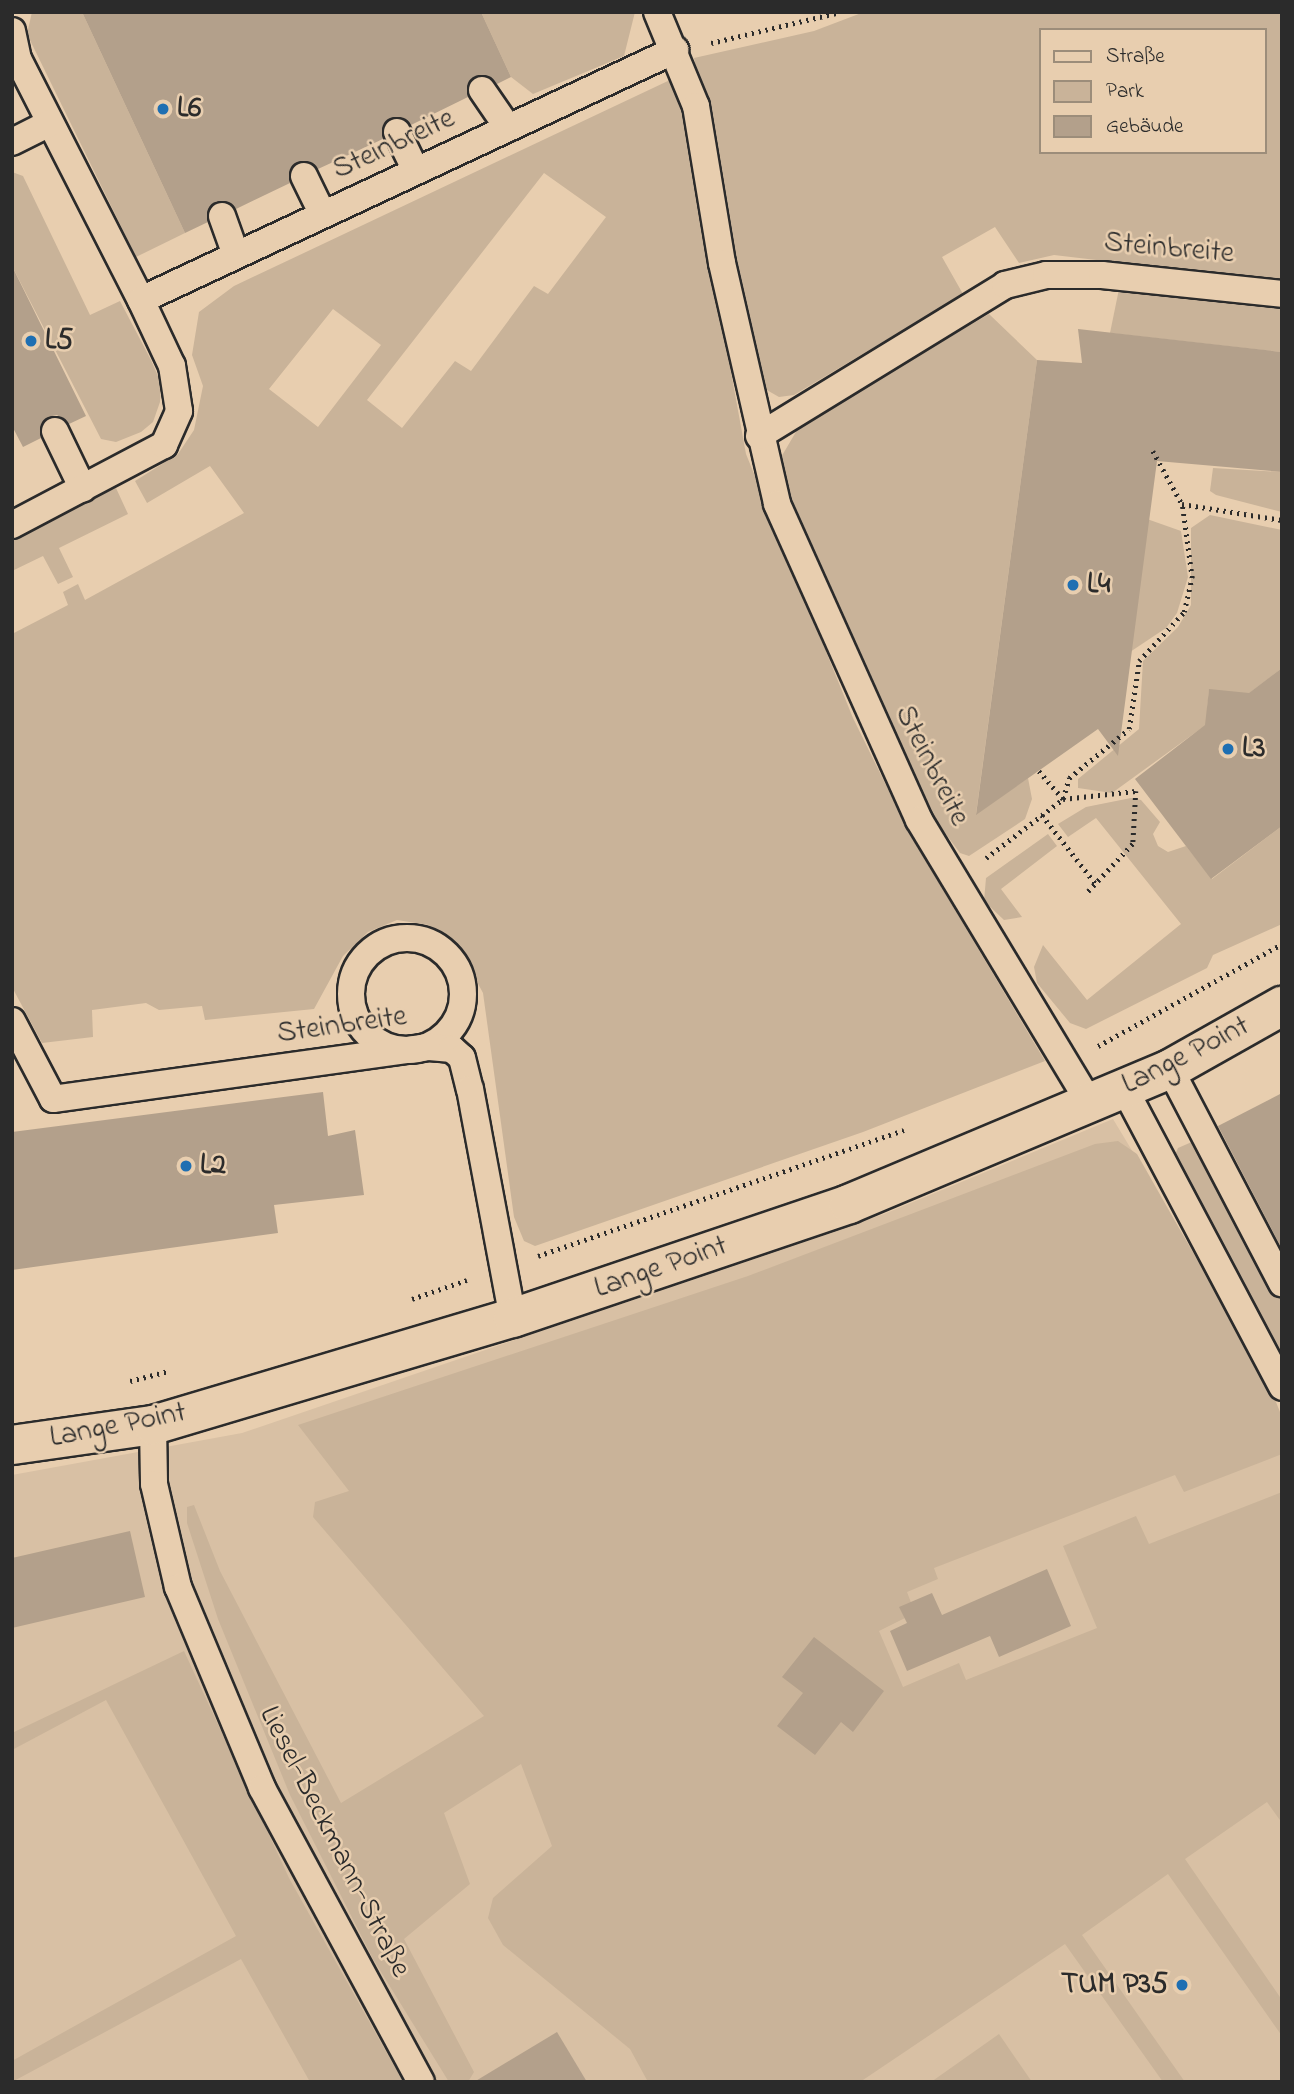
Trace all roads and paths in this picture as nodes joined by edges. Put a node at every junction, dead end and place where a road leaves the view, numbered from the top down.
1 (657, 12) edge
2 (840, 12) edge
3 (12, 31) edge
4 (675, 50) junction
5 (482, 90) dead end
6 (50, 123) junction
7 (508, 128) junction
8 (397, 132) dead end
9 (12, 142) edge
10 (416, 171) junction
11 (304, 176) dead end
12 (323, 215) junction
13 (222, 216) dead end
14 (236, 255) junction
15 (1282, 294) edge
16 (141, 300) junction
17 (55, 431) dead end
18 (759, 436) junction
19 (1153, 451) dead end
20 (83, 489) junction
21 (1181, 504) junction
22 (1282, 520) edge
23 (12, 525) edge
24 (1039, 771) dead end
25 (1063, 799) junction
26 (1042, 815) junction
27 (954, 882) junction
28 (1096, 884) junction
29 (1087, 892) dead end
30 (1282, 943) edge
31 (1282, 1006) edge
32 (12, 1021) edge
33 (1104, 1043) dead end
34 (411, 1050) junction
35 (1170, 1069) junction
36 (1124, 1088) junction
37 (1090, 1103) junction
38 (916, 1125) dead end
39 (543, 1255) dead end
40 (1282, 1283) edge
41 (456, 1284) dead end
42 (404, 1302) dead end
43 (513, 1318) junction
44 (182, 1368) dead end
45 (118, 1384) dead end
46 (1282, 1387) edge
47 (153, 1425) junction
48 (12, 1445) edge
49 (421, 2082) edge

1 - 4 lane, Steinbreite
2 - 4 path
3 - 6 lane
4 - 7 lane, Steinbreite
4 - 18 lane, Steinbreite
5 - 7 lane
6 - 9 lane
6 - 16 lane
7 - 10 lane, Steinbreite
8 - 10 lane
10 - 12 lane, Steinbreite
11 - 12 lane
12 - 14 lane, Steinbreite
13 - 14 lane
14 - 16 lane, Steinbreite
15 - 18 lane, Steinbreite
16 - 20 lane
17 - 20 lane
18 - 27 lane, Steinbreite
19 - 21 path
20 - 23 lane
21 - 22 path
21 - 25 path
24 - 25 path
25 - 26 path
25 - 28 path
26 - 27 path
26 - 28 path
27 - 37 lane, Steinbreite
28 - 29 path
30 - 33 path, Lange Point
31 - 35 street, Lange Point
32 - 34 lane, Steinbreite
34 - 34 lane
34 - 43 lane, Steinbreite
35 - 36 street, Lange Point
35 - 40 lane
36 - 37 street, Lange Point
36 - 46 lane
37 - 43 street, Lange Point
38 - 39 path, Lange Point
41 - 42 path
43 - 47 street, Lange Point
44 - 45 path, Lange Point
47 - 48 street, Lange Point
47 - 49 lane, Liesel-Beckmann-Straße

